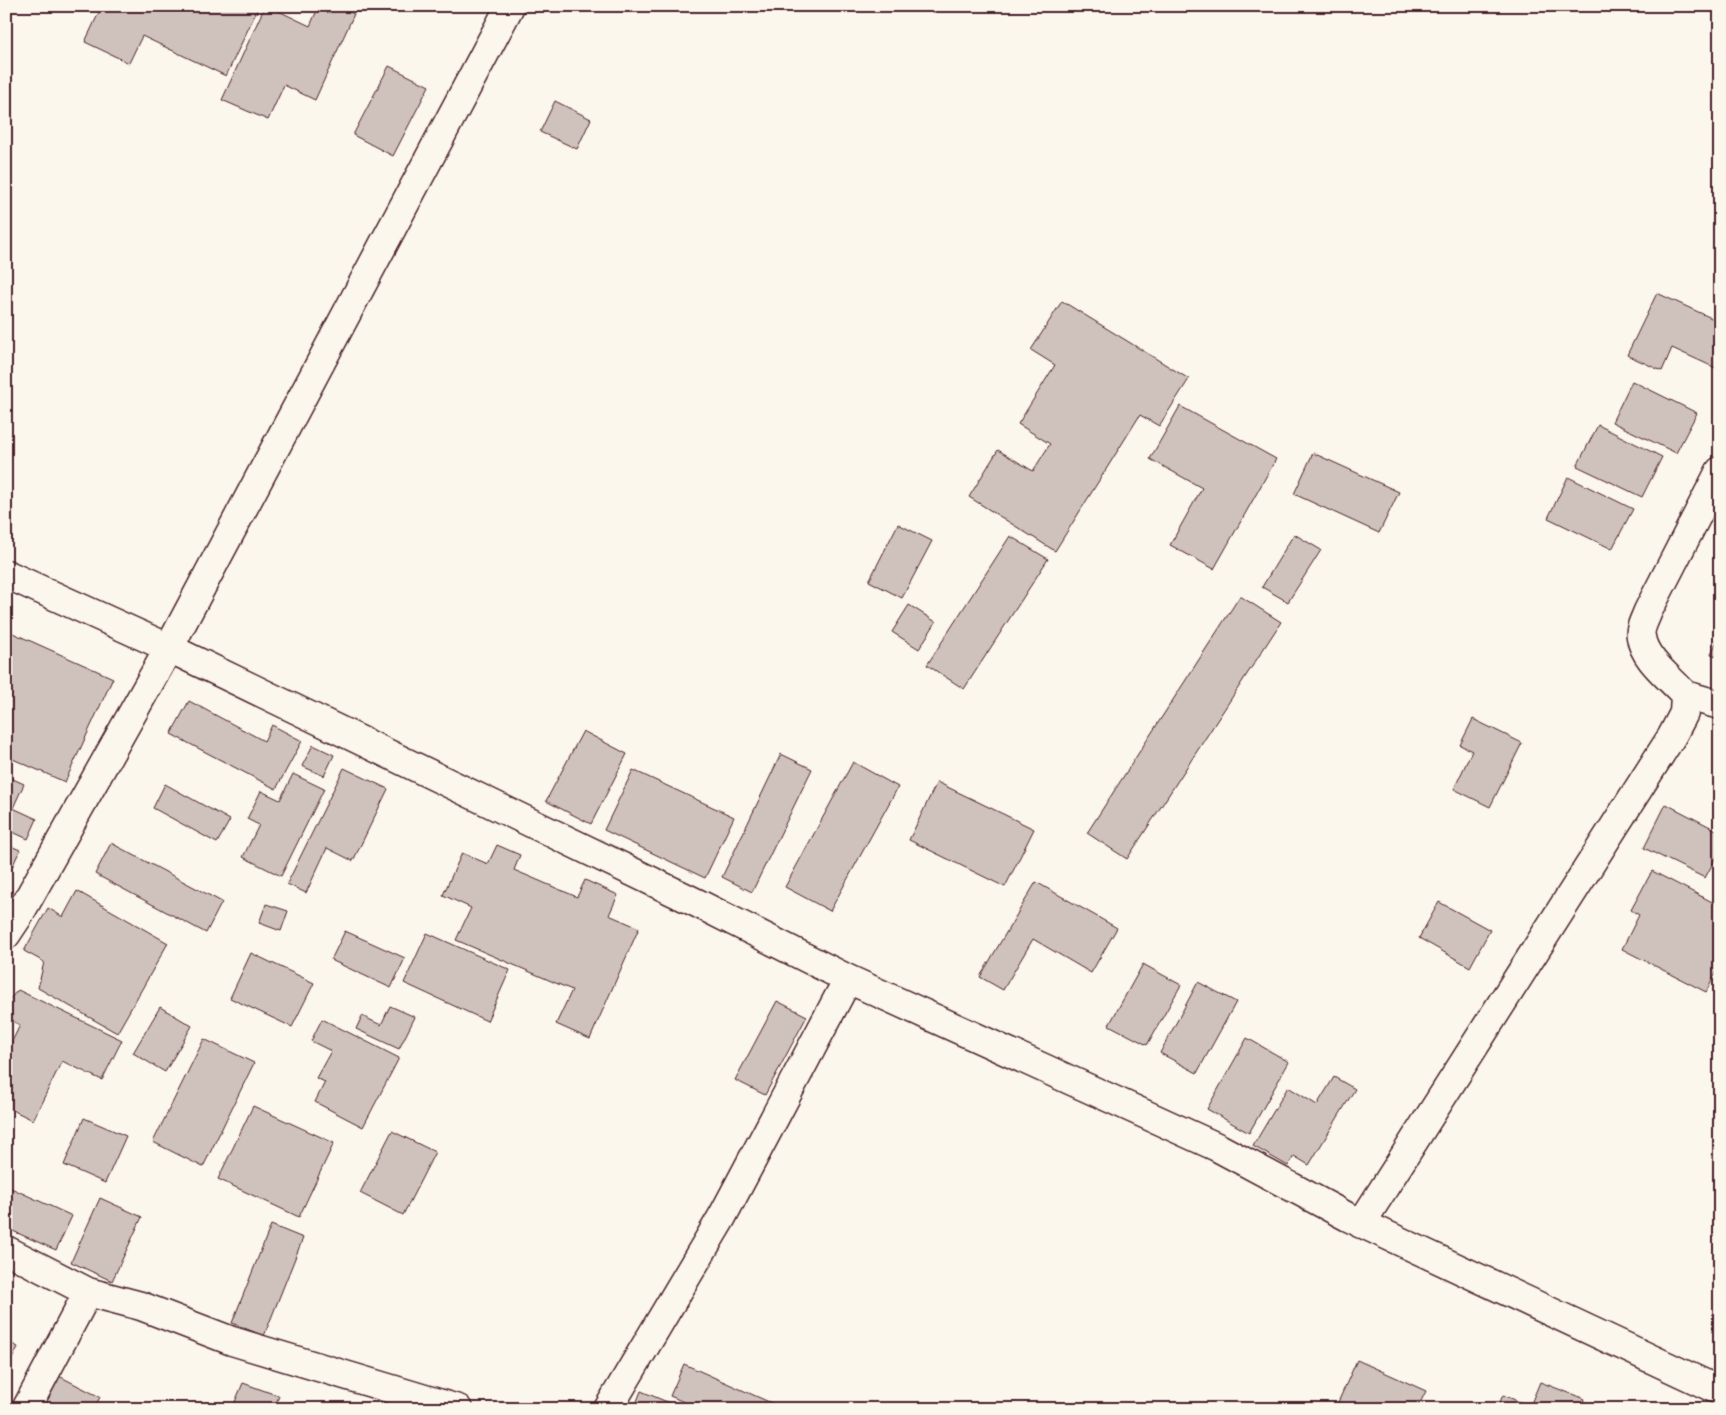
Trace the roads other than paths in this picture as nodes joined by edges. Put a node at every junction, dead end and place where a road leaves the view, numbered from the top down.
1 (510, 6) edge
2 (1720, 471) edge
3 (6, 574) edge
4 (169, 648) junction
5 (1685, 695) junction
6 (1720, 705) edge
7 (6, 934) edge
8 (848, 979) junction
9 (1361, 1224) junction
10 (6, 1250) edge
11 (88, 1292) junction
12 (1713, 1396) edge
13 (26, 1409) edge
14 (458, 1409) edge
15 (608, 1409) edge

1 - 4 street
2 - 5 street
3 - 4 street
4 - 7 street
4 - 8 street
5 - 6 street
5 - 9 street
8 - 9 street
8 - 15 street
9 - 12 street
10 - 11 street
11 - 13 street
11 - 14 street

